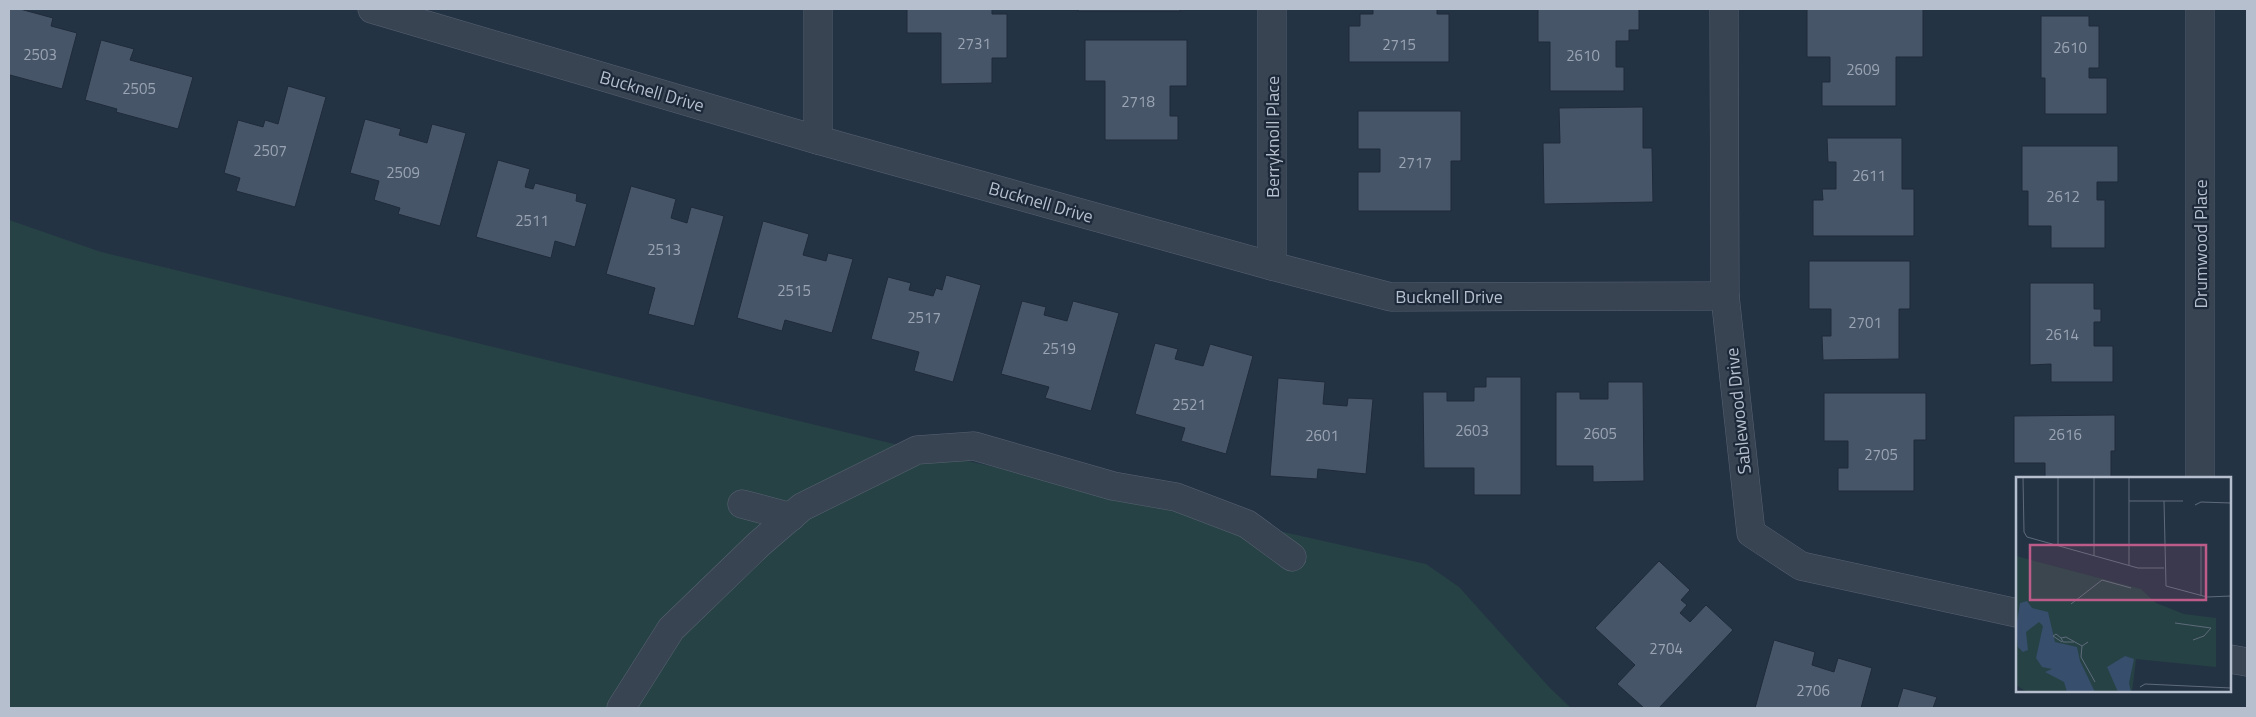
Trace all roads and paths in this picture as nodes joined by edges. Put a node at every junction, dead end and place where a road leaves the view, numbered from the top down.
1 (372, 9) edge
2 (818, 9) edge
3 (1272, 9) edge
4 (1724, 9) edge
5 (2200, 9) edge
6 (818, 140) junction
7 (1272, 266) junction
8 (1725, 296) junction
9 (2200, 477) edge
10 (742, 504) dead end
11 (791, 517) junction
12 (1292, 557) dead end
13 (2016, 613) edge
14 (2231, 659) edge
15 (2247, 662) edge
16 (621, 708) edge

1 - 6 street, Bucknell Drive
2 - 6 street
3 - 7 street, Berryknoll Place
4 - 8 street, Sablewood Drive
5 - 9 street, Drumwood Place
6 - 7 street, Bucknell Drive
7 - 8 street, Bucknell Drive
8 - 13 street, Sablewood Drive
10 - 11 street
11 - 12 street
11 - 16 street
14 - 15 street

